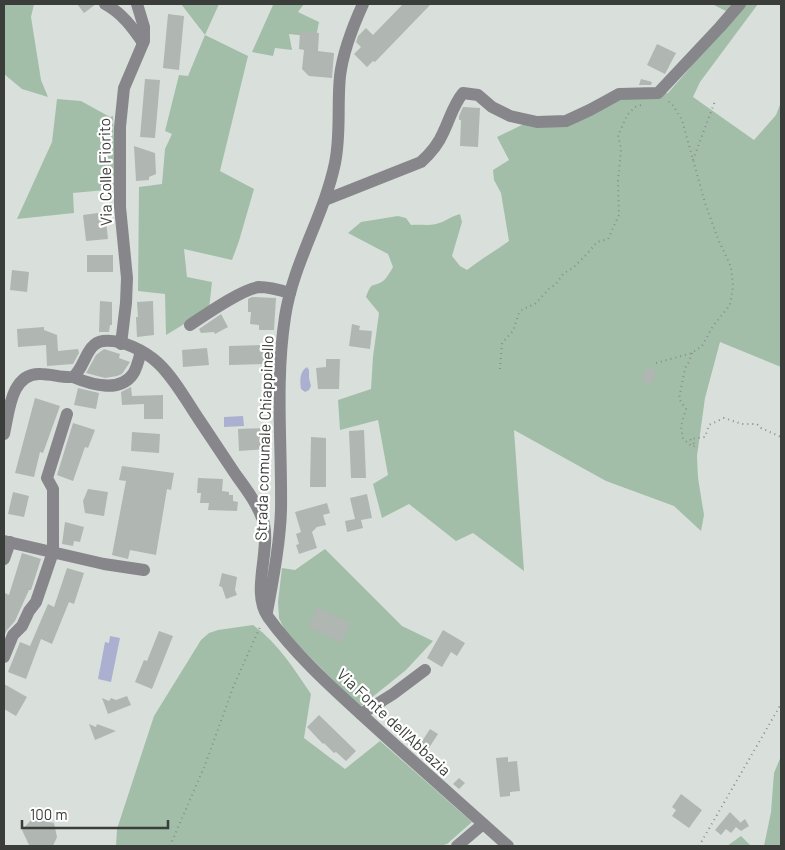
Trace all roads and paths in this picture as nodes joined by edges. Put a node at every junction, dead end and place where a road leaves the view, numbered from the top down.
1 (105, 4) edge
2 (137, 4) edge
3 (363, 4) edge
4 (740, 4) edge
5 (143, 43) junction
6 (658, 93) junction
7 (715, 101) dead end
8 (693, 160) junction
9 (325, 200) junction
10 (290, 292) junction
11 (190, 324) dead end
12 (121, 344) junction
13 (141, 351) junction
14 (692, 353) junction
15 (656, 363) dead end
16 (500, 369) dead end
17 (72, 377) junction
18 (67, 414) dead end
19 (4, 434) edge
20 (781, 437) edge
21 (7, 542) edge
22 (53, 552) junction
23 (4, 559) edge
24 (144, 570) dead end
25 (266, 614) junction
26 (4, 657) edge
27 (425, 670) dead end
28 (781, 704) edge
29 (361, 714) junction
30 (483, 824) junction
31 (170, 846) edge
32 (457, 846) edge
33 (508, 846) edge
34 (699, 846) edge

1 - 5 street
2 - 5 street, Via Colle Fiorito
3 - 9 street, Strada comunale Chiappinello
4 - 6 street
5 - 12 street, Via Colle Fiorito
6 - 8 path
6 - 9 street
6 - 16 path
7 - 8 path
8 - 14 path
9 - 10 street, Strada comunale Chiappinello
10 - 11 street
10 - 25 street, Strada comunale Chiappinello
12 - 13 street
12 - 17 street
13 - 17 street
13 - 25 street
14 - 15 path
14 - 20 path
17 - 19 street
18 - 22 street
21 - 22 street
21 - 23 street
22 - 24 street
22 - 26 street
25 - 29 street, Via Fonte dell'Abbazia
25 - 31 path
27 - 29 street
28 - 34 path
29 - 30 street, Via Fonte dell'Abbazia
30 - 32 street
30 - 33 street, Via Fonte dell'Abbazia

